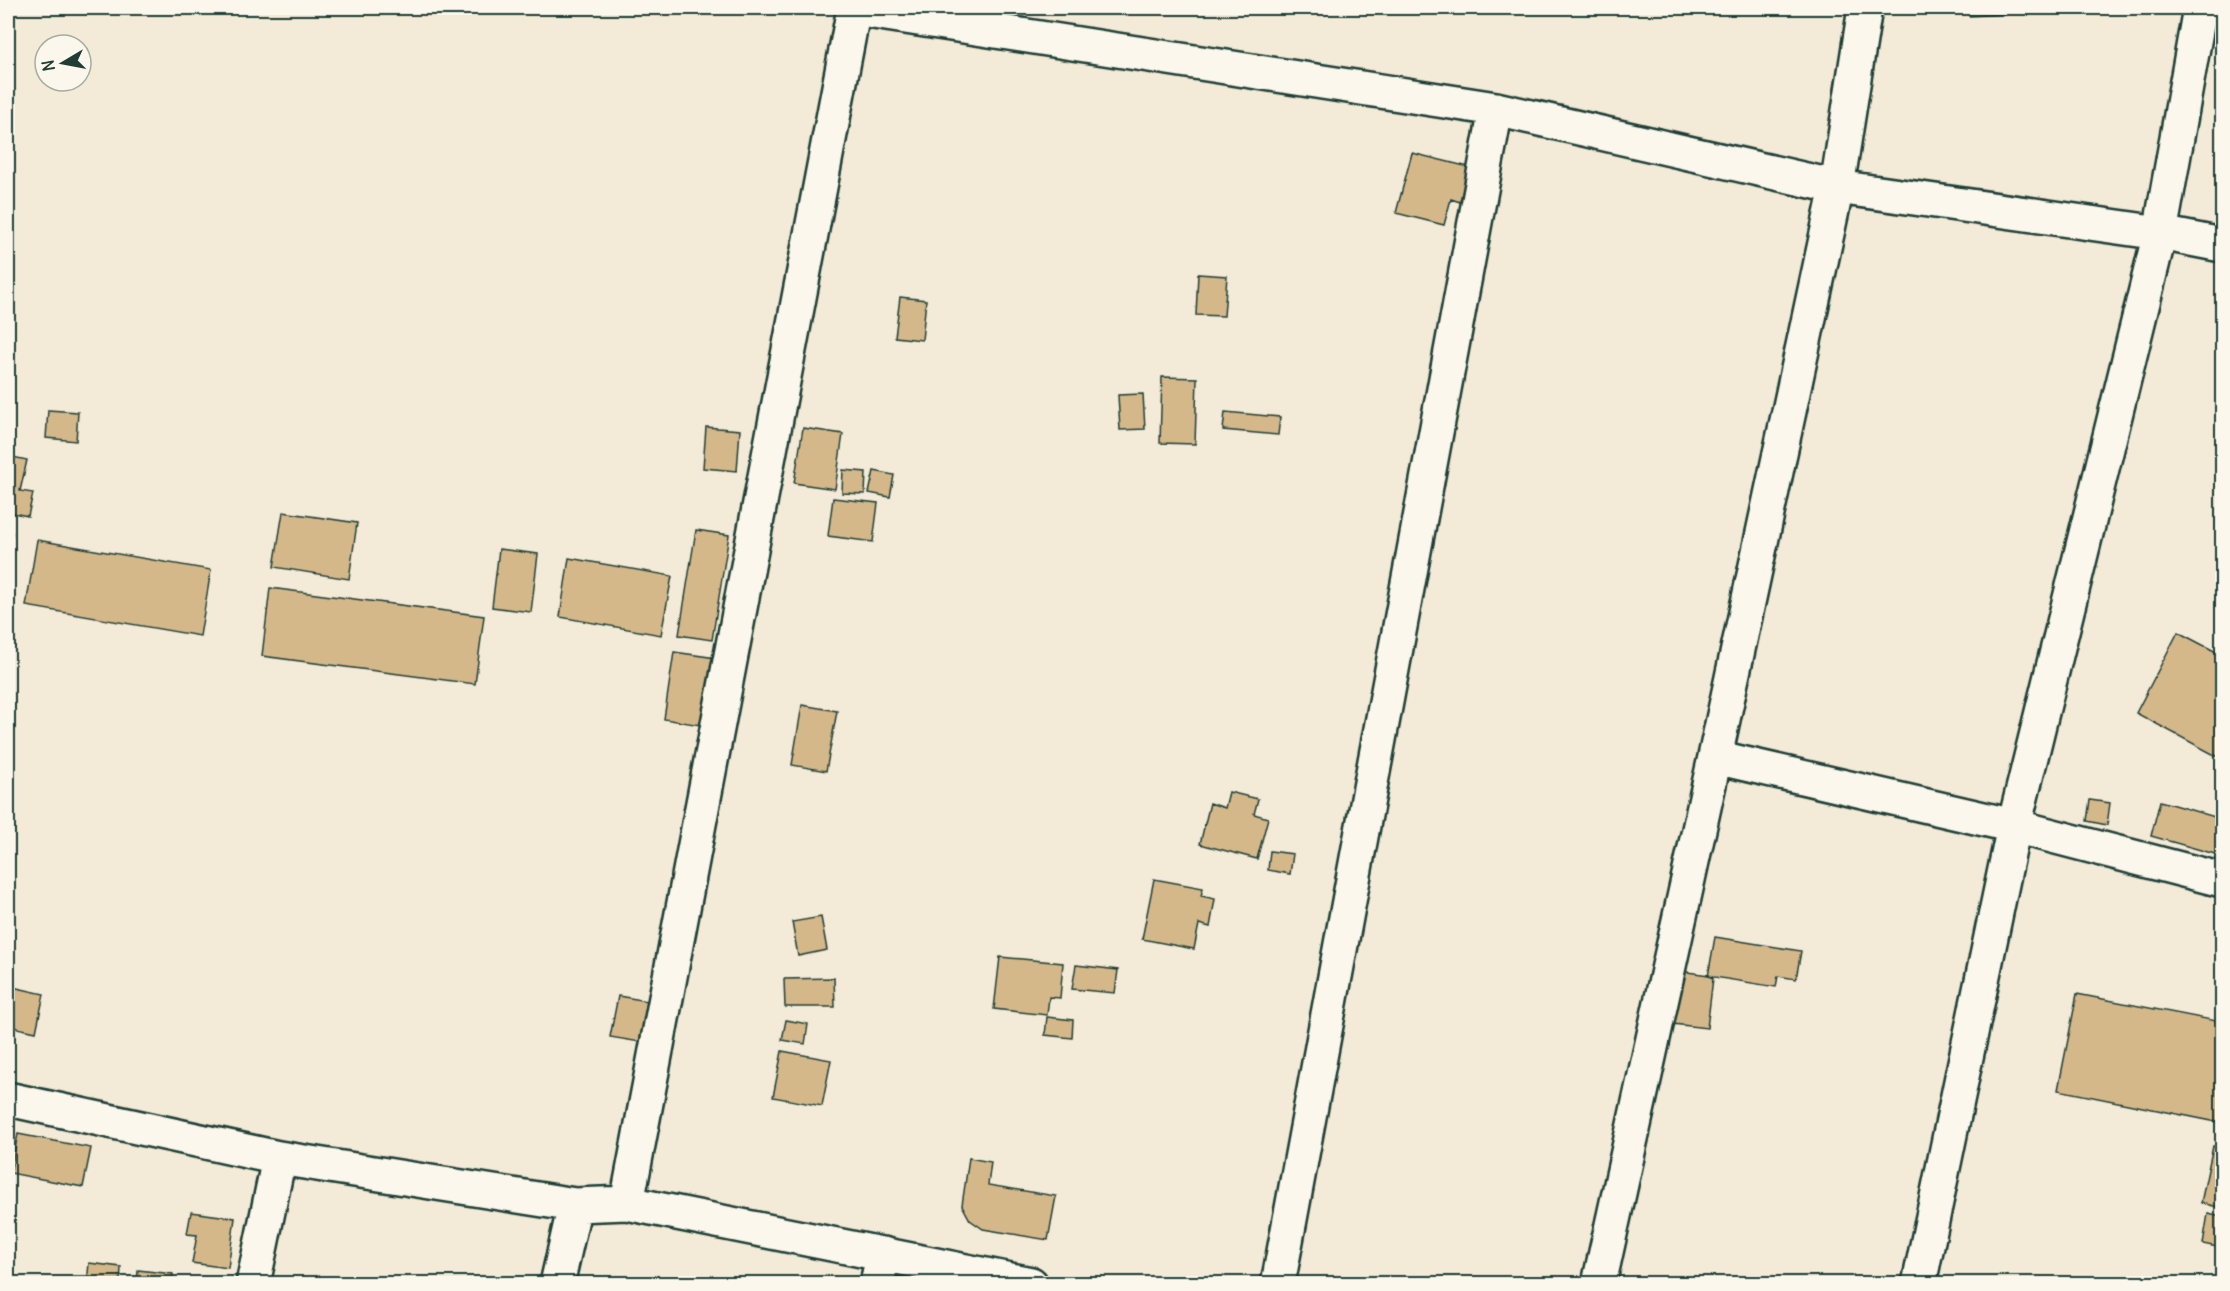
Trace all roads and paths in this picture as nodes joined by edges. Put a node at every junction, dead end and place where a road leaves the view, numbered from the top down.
1 (854, 8) edge
2 (1865, 8) edge
3 (2200, 8) edge
4 (1496, 109) junction
5 (1837, 187) junction
6 (2160, 233) junction
7 (2223, 245) edge
8 (1715, 757) junction
9 (2014, 826) junction
10 (2223, 880) edge
11 (8, 1099) edge
12 (279, 1158) junction
13 (627, 1203) junction
14 (575, 1205) junction
15 (880, 1269) edge
16 (1025, 1283) edge
17 (253, 1284) edge
18 (557, 1284) edge
19 (1278, 1284) edge
20 (1599, 1284) edge
21 (1919, 1284) edge

1 - 4 street
1 - 13 street
2 - 5 street
3 - 6 street
4 - 5 street
4 - 19 street
5 - 6 street
5 - 8 street
6 - 7 street
6 - 9 street
8 - 9 street
8 - 20 street
9 - 10 street
9 - 21 street
11 - 12 street
12 - 14 street
12 - 17 street
13 - 14 street
13 - 15 street
14 - 18 street
15 - 16 street

